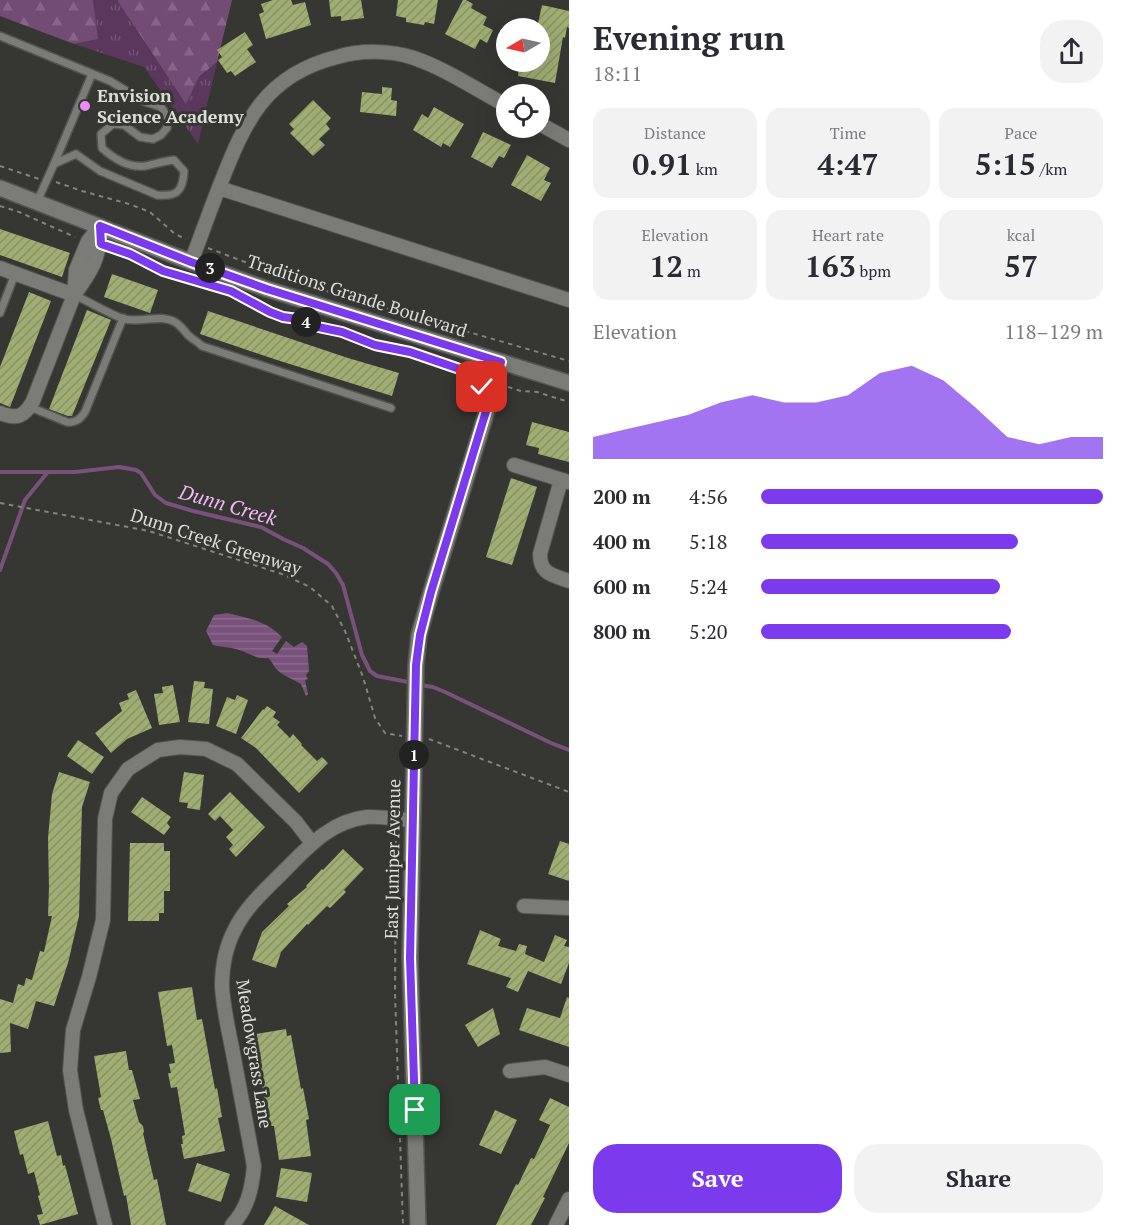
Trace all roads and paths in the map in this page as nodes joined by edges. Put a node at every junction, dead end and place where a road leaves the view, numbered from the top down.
1 (1, 38) edge
2 (92, 74) junction
3 (496, 100) edge
4 (550, 130) edge
5 (569, 140) edge
6 (54, 164) junction
7 (0, 166) edge
8 (38, 178) dead end
9 (58, 183) dead end
10 (0, 188) edge
11 (219, 188) junction
12 (37, 202) junction
13 (0, 206) edge
14 (100, 226) junction
15 (185, 239) dead end
16 (88, 241) junction
17 (206, 247) dead end
18 (130, 254) dead end
19 (191, 262) junction
20 (0, 268) edge
21 (15, 274) junction
22 (216, 286) dead end
23 (231, 291) dead end
24 (74, 295) junction
25 (569, 300) edge
26 (0, 313) edge
27 (123, 318) junction
28 (501, 362) junction
29 (569, 362) edge
30 (569, 383) edge
31 (482, 387) dead end
32 (511, 388) dead end
33 (569, 402) edge
34 (30, 407) junction
35 (391, 408) dead end
36 (0, 413) edge
37 (514, 465) dead end
38 (565, 481) edge
39 (0, 503) edge
40 (569, 581) edge
41 (406, 736) dead end
42 (425, 738) dead end
43 (569, 792) edge
44 (413, 820) junction
45 (312, 843) junction
46 (524, 906) dead end
47 (569, 908) edge
48 (510, 1071) dead end
49 (569, 1075) edge
50 (569, 1198) edge
51 (105, 1225) edge
52 (232, 1225) edge
53 (418, 1225) edge
54 (556, 1225) edge

1 - 2 lane
2 - 6 lane
2 - 6 lane
3 - 11 street
4 - 5 street
6 - 12 lane
7 - 8 path
9 - 15 path
10 - 12 street, Traditions Grande Boulevard
11 - 19 street
11 - 25 street
12 - 14 street, Traditions Grande Boulevard
13 - 16 path
14 - 16 street
14 - 19 street, Traditions Grande Boulevard
14 - 24 street
16 - 24 street
17 - 29 path
18 - 22 path
19 - 28 street, Traditions Grande Boulevard
20 - 21 street
21 - 24 street
21 - 26 lane
23 - 31 path
24 - 27 lane
24 - 34 street
27 - 34 lane
27 - 35 lane
28 - 30 street, Traditions Grande Boulevard
28 - 44 street, East Juniper Avenue
32 - 33 path
34 - 36 street
37 - 38 street
38 - 40 street
39 - 41 path, Dunn Creek Greenway
42 - 43 path
44 - 45 street, Meadowgrass Lane
44 - 53 street, East Juniper Avenue
45 - 51 street
45 - 52 street, Meadowgrass Lane
46 - 47 street
48 - 49 street
50 - 54 street

